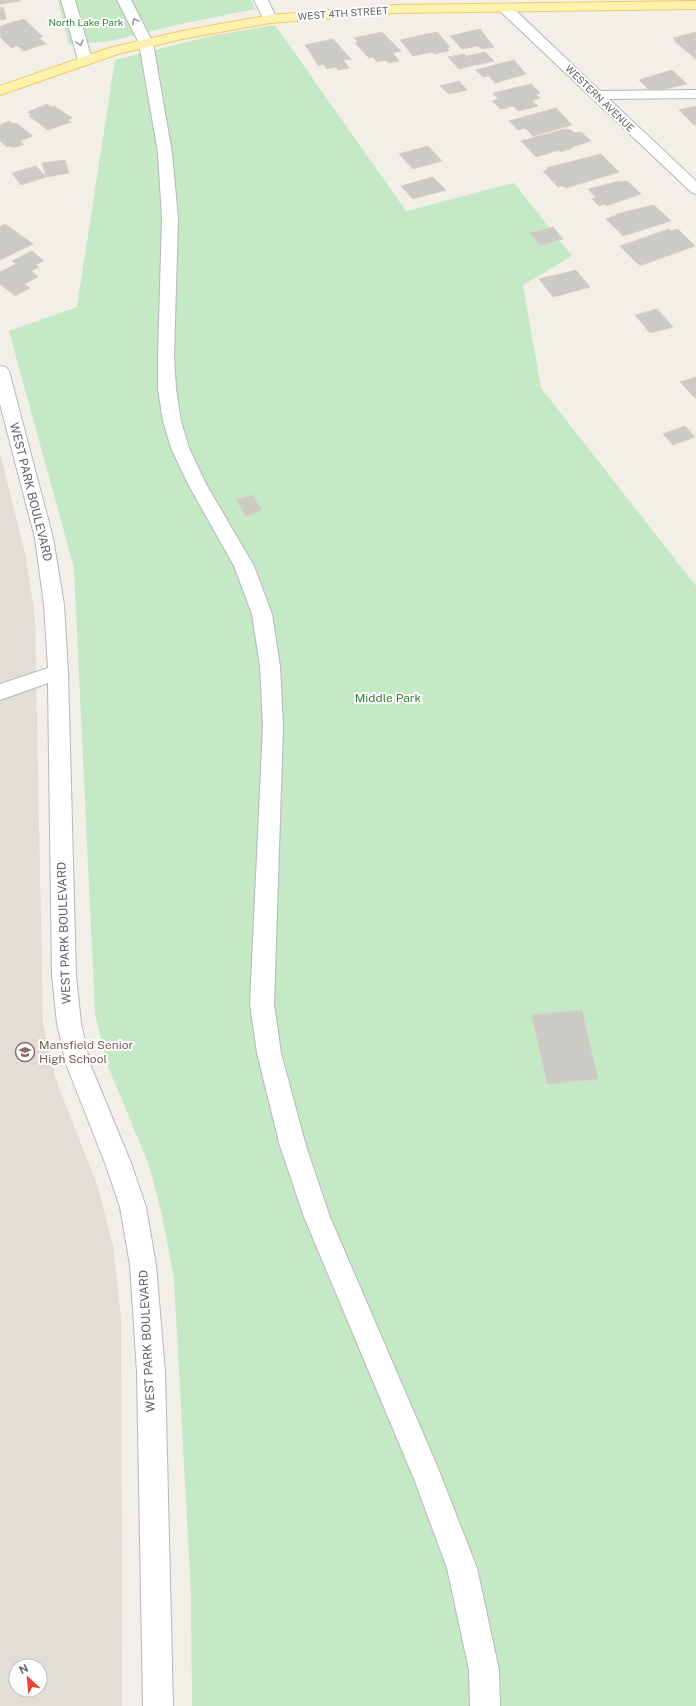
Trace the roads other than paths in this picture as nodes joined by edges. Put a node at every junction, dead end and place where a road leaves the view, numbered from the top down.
1 (68, 0) edge
2 (124, 0) edge
3 (261, 0) edge
4 (626, 3) edge
5 (696, 5) edge
6 (505, 8) junction
7 (270, 19) junction
8 (146, 42) junction
9 (85, 60) junction
10 (0, 91) edge
11 (596, 94) junction
12 (696, 94) edge
13 (696, 189) edge
14 (0, 371) edge
15 (58, 672) junction
16 (0, 692) edge
17 (158, 1706) edge
18 (485, 1706) edge

1 -> 9 street
8 -> 2 street
3 - 7 street
4 - 5 main road, WEST 4TH STREET
4 - 6 main road, WEST 4TH STREET
6 - 7 main road, WEST 4TH STREET
6 - 11 street, WESTERN AVENUE
7 - 8 main road, WEST 4TH STREET
8 - 9 main road, WEST 4TH STREET
8 - 18 street
9 - 10 main road, WEST 4TH STREET
11 - 12 street
11 - 13 street, WESTERN AVENUE
14 - 15 street, WEST PARK BOULEVARD
15 - 16 street
15 - 17 street, WEST PARK BOULEVARD

